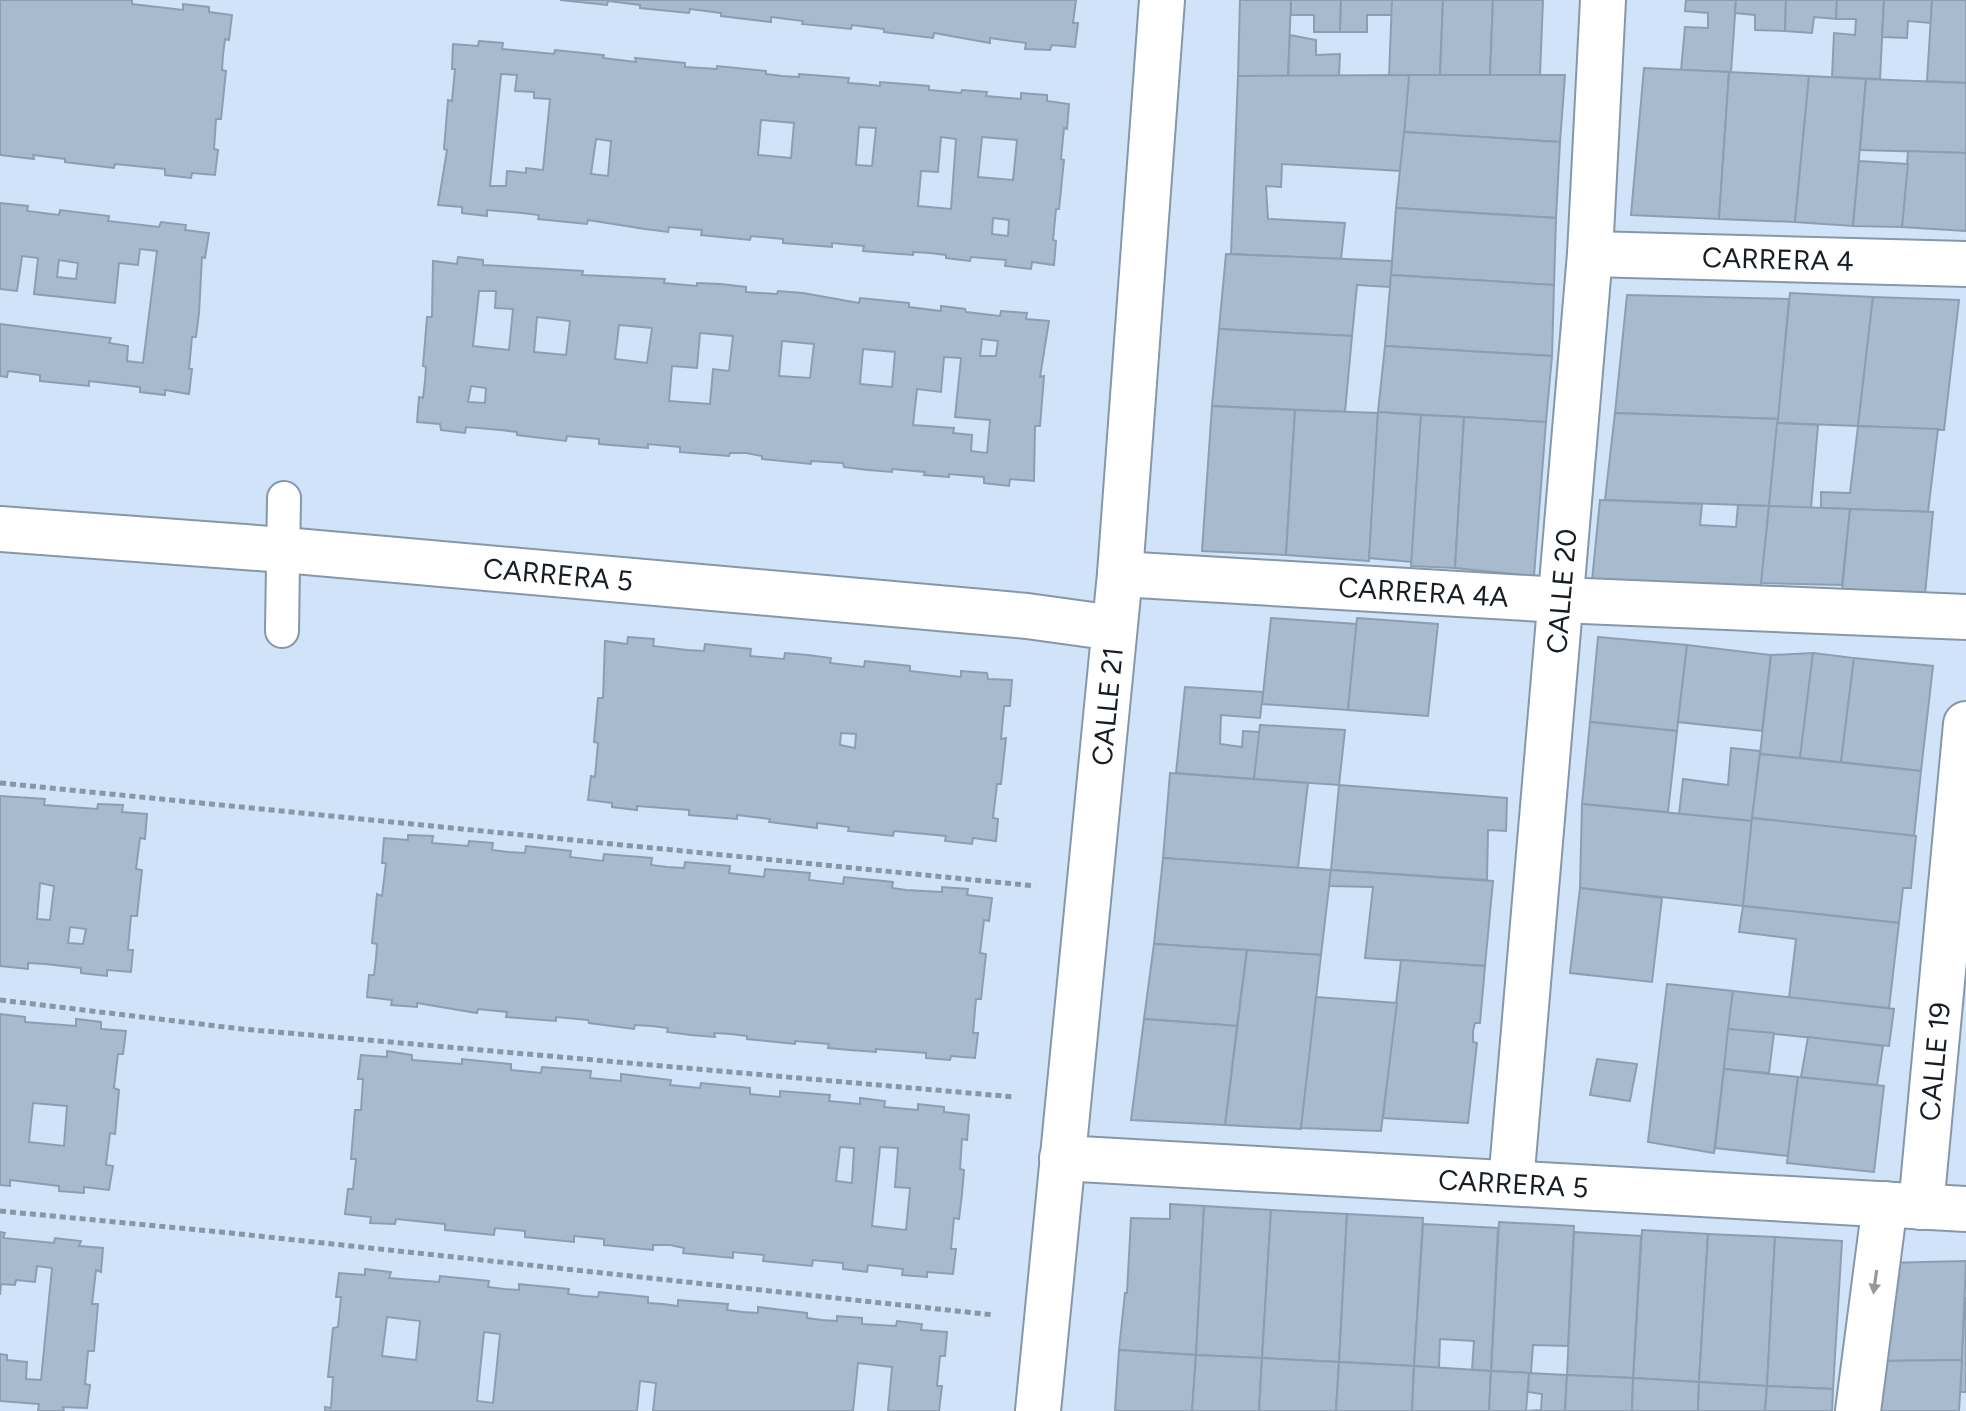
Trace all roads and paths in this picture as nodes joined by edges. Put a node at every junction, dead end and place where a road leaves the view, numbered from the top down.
1 (1162, 0) edge
2 (1603, 0) edge
3 (1590, 254) junction
4 (1966, 264) edge
5 (284, 498) dead end
6 (0, 529) edge
7 (284, 550) junction
8 (1120, 574) junction
9 (1560, 600) junction
10 (1966, 617) edge
11 (1114, 628) junction
12 (282, 631) dead end
13 (1966, 724) edge
14 (0, 783) edge
15 (1088, 891) junction
16 (0, 1000) edge
17 (1067, 1102) junction
18 (1062, 1158) junction
19 (1511, 1183) junction
20 (1903, 1206) junction
21 (1966, 1209) edge
22 (0, 1211) edge
23 (1047, 1320) junction
24 (1038, 1411) edge
25 (1858, 1411) edge

1 - 8 street, CALLE 21
2 - 3 street, CALLE 20
3 - 4 street, CARRERA 4
3 - 9 street, CALLE 20
5 - 7 lane
6 - 7 street, CARRERA 5
7 - 11 street, CARRERA 5
7 - 12 lane
8 - 9 street, CARRERA 4A
8 - 11 street, CALLE 21
9 - 10 street, CARRERA 4A
9 - 19 street, CALLE 20
11 - 15 street, CALLE 21
13 - 20 street, CALLE 19
14 - 15 path
15 - 17 street, CALLE 21
16 - 17 path
17 - 18 street, CALLE 21
18 - 19 street, CARRERA 5
18 - 23 street, CALLE 21
19 - 20 street, CARRERA 5
20 - 21 street, CARRERA 5
20 -> 25 street, CALLE 19
22 - 23 path
23 - 24 street, CALLE 21

